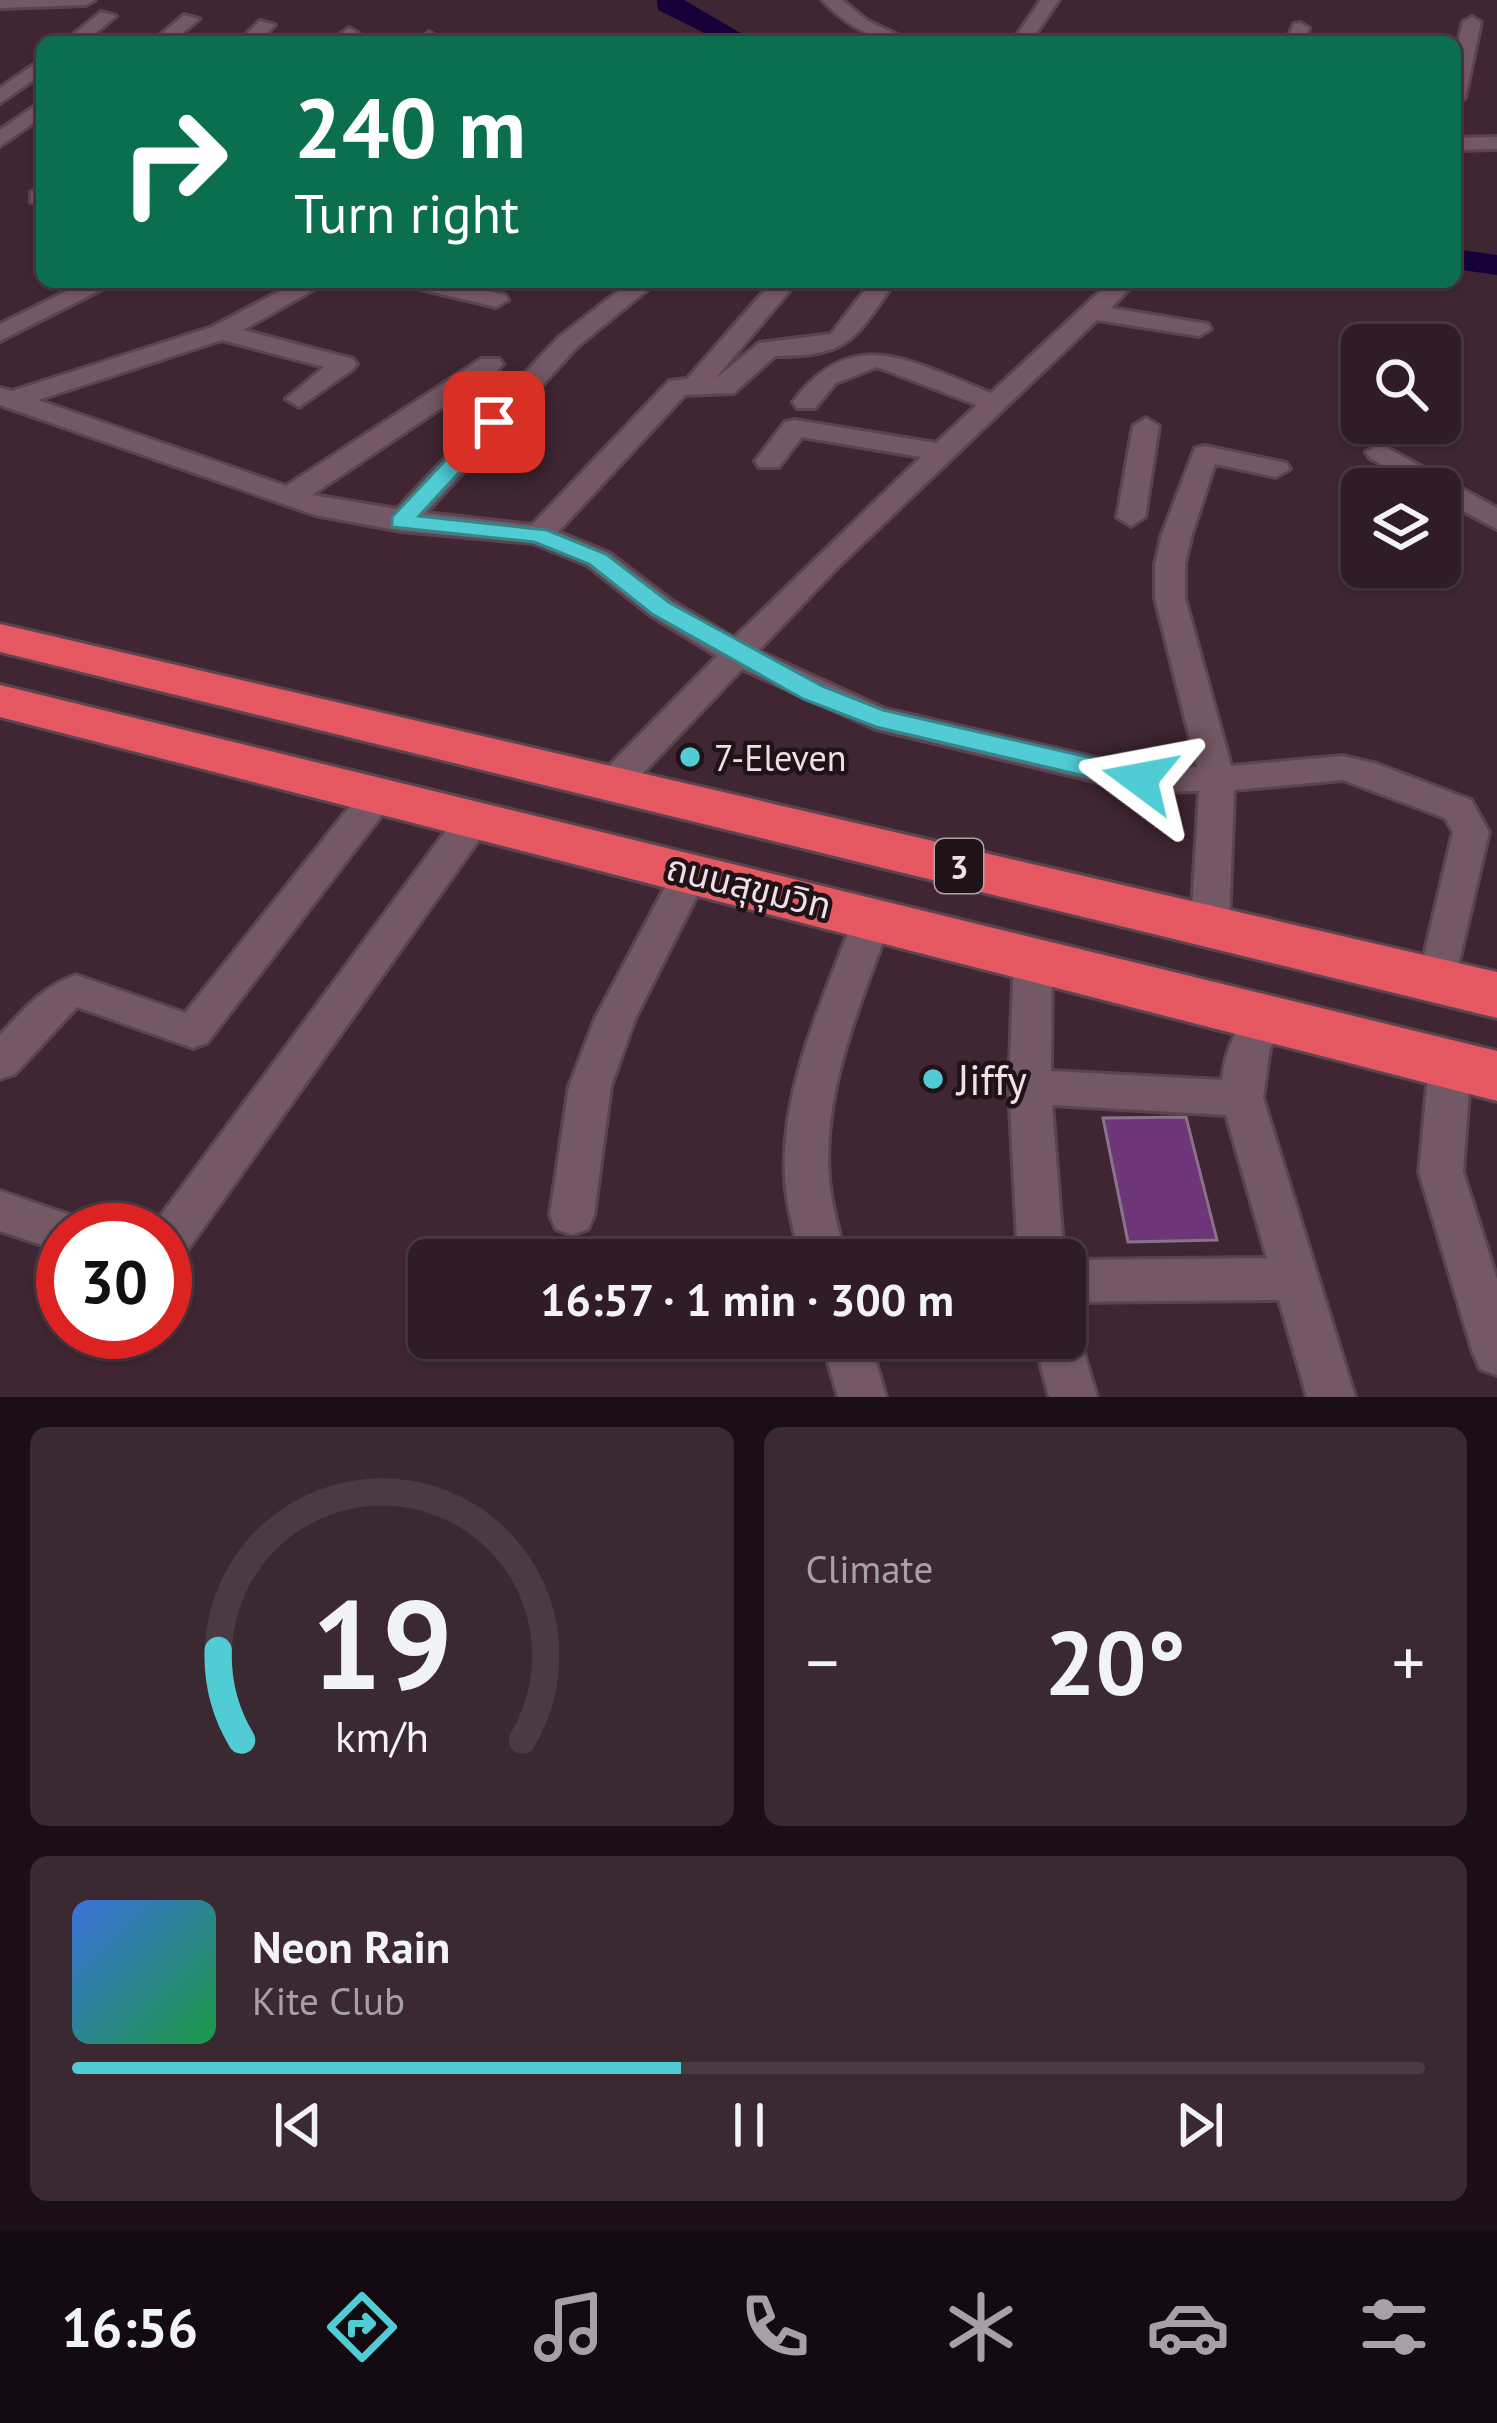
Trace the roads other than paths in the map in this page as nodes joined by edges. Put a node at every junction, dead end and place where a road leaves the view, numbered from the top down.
1 (86, 0) edge
2 (1050, 0) edge
3 (0, 3) edge
4 (846, 7) edge
5 (107, 16) dead end
6 (190, 19) dead end
7 (1472, 22) dead end
8 (266, 26) dead end
9 (81, 36) edge
10 (169, 36) edge
11 (254, 36) edge
12 (893, 36) edge
13 (1025, 36) edge
14 (36, 70) edge
15 (1461, 71) edge
16 (0, 97) edge
17 (36, 103) edge
18 (36, 109) edge
19 (0, 140) edge
20 (1497, 142) edge
21 (1461, 145) edge
22 (92, 288) edge
23 (304, 288) edge
24 (445, 288) edge
25 (637, 288) edge
26 (780, 288) edge
27 (878, 288) edge
28 (1117, 288) edge
29 (496, 301) dead end
30 (1090, 312) junction
31 (1199, 329) dead end
32 (221, 332) junction
33 (0, 334) edge
34 (490, 364) dead end
35 (696, 386) junction
36 (298, 399) dead end
37 (14, 400) edge
38 (992, 402) junction
39 (806, 403) dead end
40 (1146, 426) dead end
41 (0, 428) edge
42 (940, 452) junction
43 (1380, 452) dead end
44 (769, 461) dead end
45 (1276, 469) dead end
46 (289, 497) junction
47 (1189, 499) junction
48 (1497, 520) edge
49 (401, 522) junction
50 (538, 536) junction
51 (0, 638) edge
52 (737, 654) junction
53 (0, 701) edge
54 (1217, 779) junction
55 (613, 783) junction
56 (379, 794) junction
57 (475, 818) junction
58 (1482, 826) edge
59 (691, 872) junction
60 (873, 917) junction
61 (1210, 926) junction
62 (1033, 957) junction
63 (1438, 981) junction
64 (1497, 995) edge
65 (1273, 1019) junction
66 (0, 1062) edge
67 (1473, 1070) edge
68 (1030, 1087) junction
69 (1242, 1099) junction
70 (192, 1208) edge
71 (0, 1211) edge
72 (572, 1215) dead end
73 (36, 1223) edge
74 (819, 1239) edge
75 (1040, 1239) edge
76 (1297, 1279) junction
77 (1086, 1281) edge
78 (1497, 1353) edge
79 (851, 1359) edge
80 (1063, 1359) edge
81 (862, 1397) edge
82 (1073, 1397) edge
83 (1331, 1397) edge

1 - 3 street
2 - 13 street
4 - 12 street
5 - 9 street
6 - 10 street
7 - 15 street
8 - 11 street
14 - 16 street
16 - 17 street
18 - 19 street
20 - 21 street
22 - 33 street
23 - 32 street
24 - 29 street
25 - 49 street
26 - 35 street
27 - 35 street
28 - 30 street
30 - 31 street
30 - 38 street
32 - 36 street
32 - 37 street
34 - 46 street
35 - 50 street
37 - 41 street
37 - 46 street
38 - 39 street
38 - 42 street
40 - 47 street
42 - 44 street
42 - 52 street
43 - 48 street
45 - 47 street
46 - 49 street
47 - 54 street
49 - 50 street
50 - 52 street
51 - 55 highway, ถนนสุขุมวิท / 3
52 - 54 street
52 - 55 street
53 - 56 highway, ถนนสุขุมวิท / 3
54 - 58 street
54 - 61 street
55 - 61 highway, ถนนสุขุมวิท / 3
56 - 57 highway, ถนนสุขุมวิท / 3
56 - 66 street
57 - 59 highway, ถนนสุขุมวิท / 3
57 - 70 street
58 - 63 street
59 - 60 highway, ถนนสุขุมวิท / 3
59 - 72 street
60 - 62 highway, ถนนสุขุมวิท / 3
60 - 74 street
61 - 63 highway, ถนนสุขุมวิท / 3
62 - 65 highway, ถนนสุขุมวิท / 3
62 - 68 street
63 - 64 highway, ถนนสุขุมวิท / 3
65 - 67 highway, ถนนสุขุมวิท / 3
65 - 69 street
67 - 78 street
68 - 69 street
68 - 75 street
69 - 76 street
71 - 73 street
76 - 77 street
76 - 83 street
79 - 81 street
80 - 82 street

